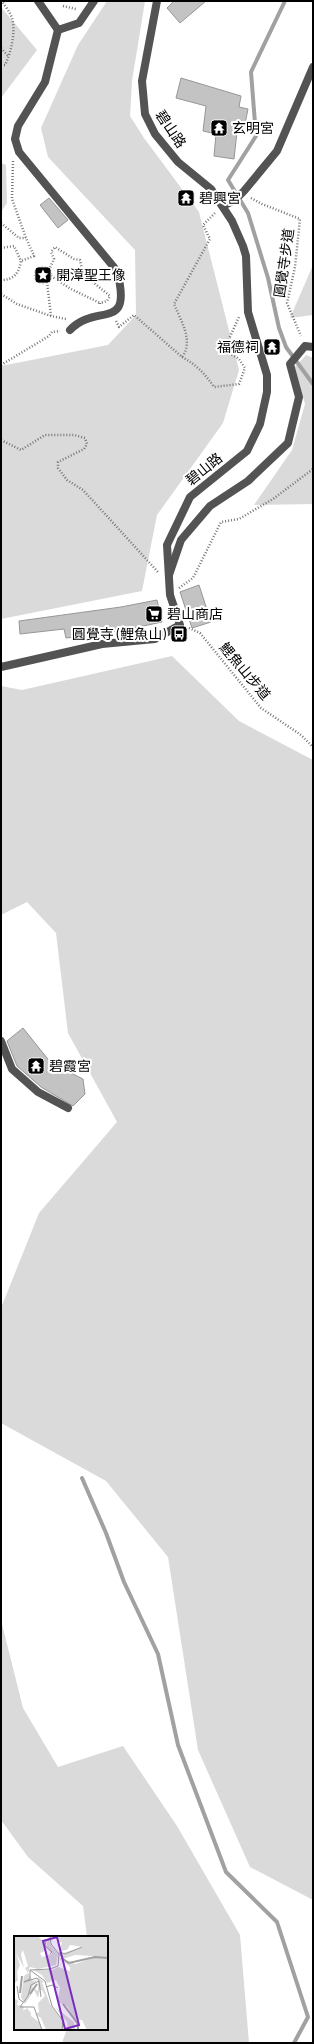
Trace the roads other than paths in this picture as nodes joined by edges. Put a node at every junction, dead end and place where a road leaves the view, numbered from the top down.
1 (38, 1) edge
2 (94, 1) edge
3 (157, 1) edge
4 (58, 30) junction
5 (313, 67) edge
6 (223, 206) junction
7 (70, 330) dead end
8 (309, 347) edge
9 (169, 580) junction
10 (1, 667) edge
11 (1, 1041) edge
12 (68, 1108) dead end

1 - 4 street
2 - 4 street
3 - 6 street, 碧山路
4 - 7 street
5 - 6 street
6 - 9 street, 碧山路
8 - 9 street
9 - 10 street, 碧山路
11 - 12 street

